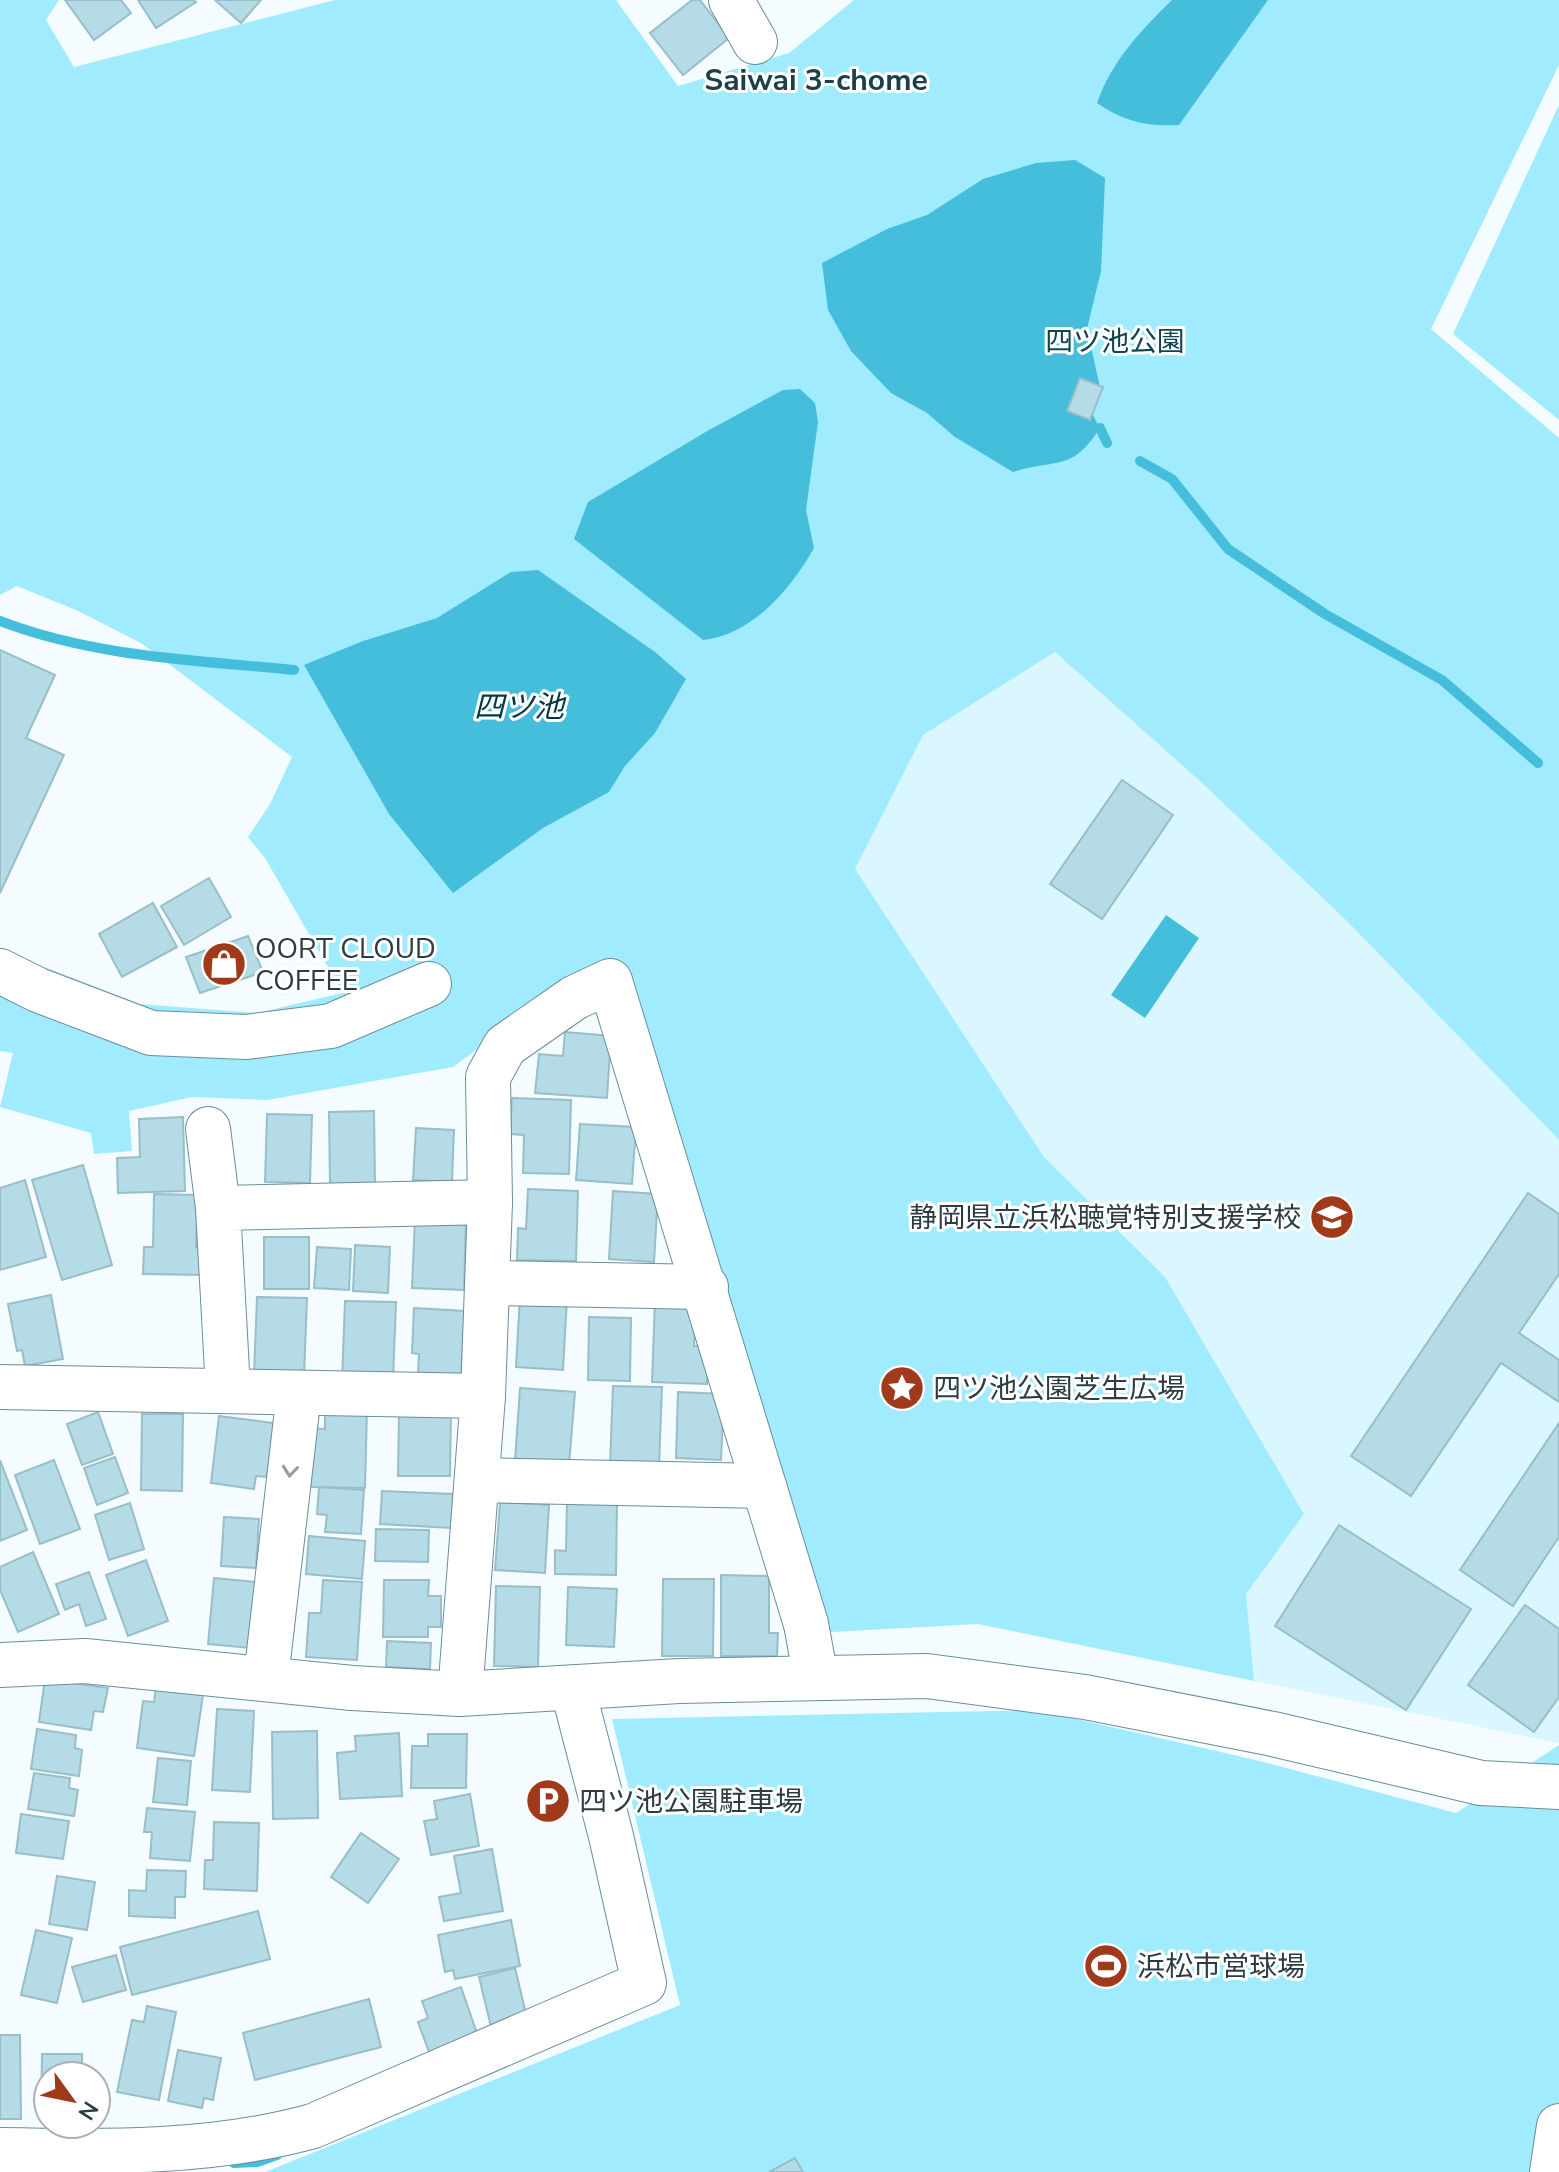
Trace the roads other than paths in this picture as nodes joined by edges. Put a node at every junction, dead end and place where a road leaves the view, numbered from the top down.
1 (731, 0) edge
2 (755, 42) dead end
3 (0, 971) edge
4 (429, 984) dead end
5 (208, 1129) dead end
6 (490, 1202) junction
7 (218, 1208) junction
8 (489, 1283) junction
9 (706, 1287) junction
10 (0, 1387) edge
11 (228, 1389) junction
12 (299, 1393) junction
13 (483, 1396) junction
14 (477, 1480) junction
15 (764, 1486) junction
16 (0, 1665) edge
17 (809, 1677) junction
18 (266, 1678) junction
19 (573, 1690) junction
20 (460, 1694) junction
21 (1559, 1787) edge
22 (1559, 2126) edge
23 (32, 2159) edge
24 (1552, 2172) edge

1 - 2 street
3 - 4 street
5 - 7 street
6 - 7 street
6 - 8 street
6 - 9 street
7 - 11 street
8 - 9 street
8 - 13 street
9 - 15 street
10 - 11 street
11 - 12 street
12 - 13 street
12 -> 18 street
13 - 14 street
14 - 15 street
14 - 20 street
15 - 17 street
16 - 18 street
17 - 19 street
17 - 21 street
18 - 20 street
19 - 20 street
19 - 23 street
22 - 24 street

